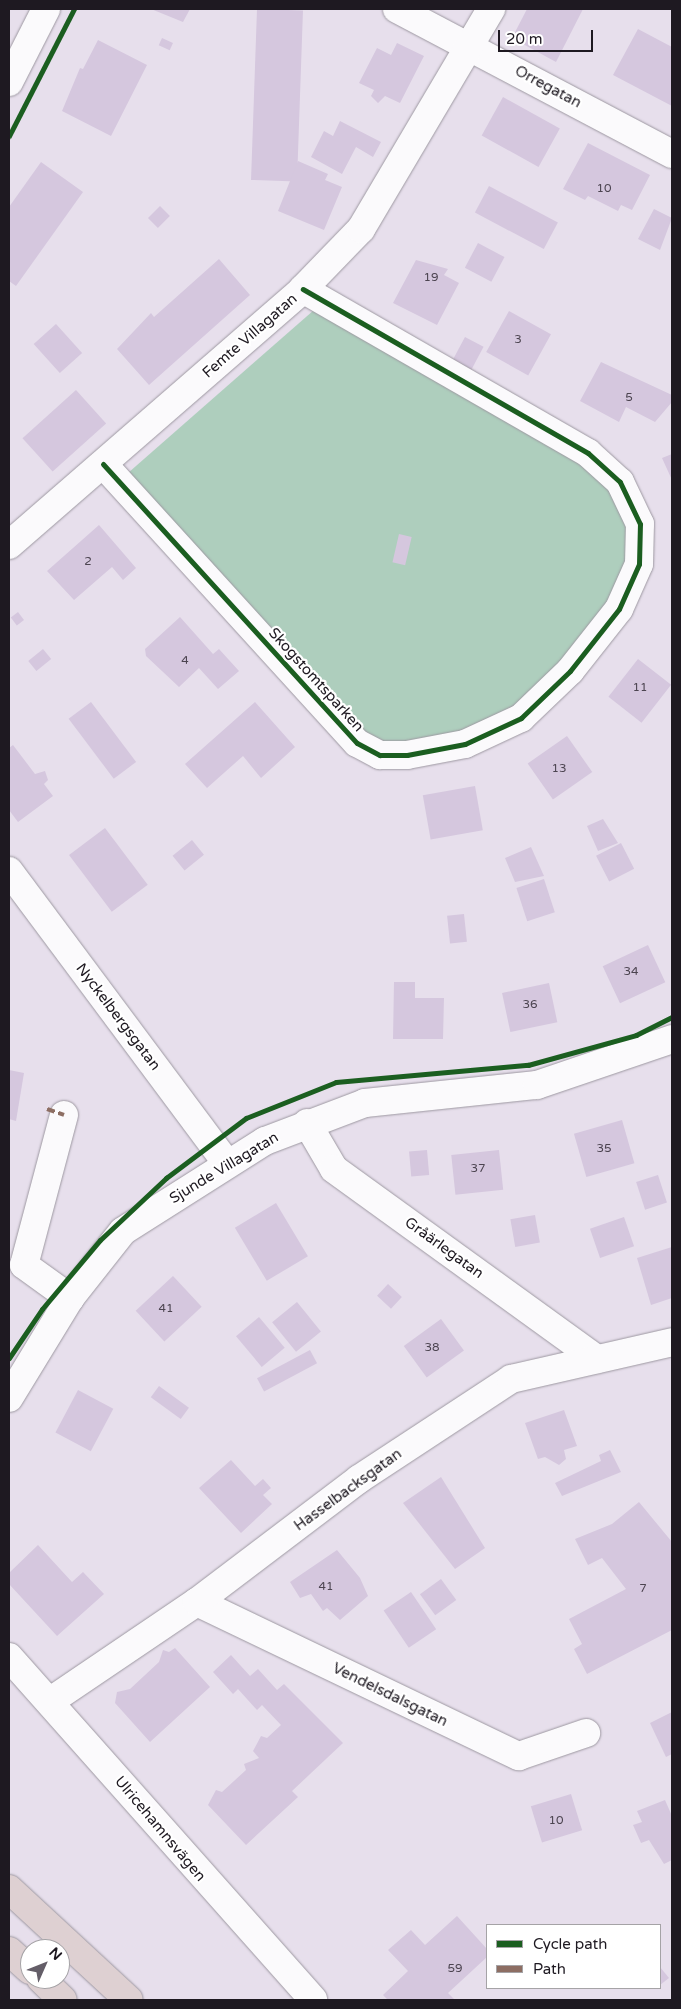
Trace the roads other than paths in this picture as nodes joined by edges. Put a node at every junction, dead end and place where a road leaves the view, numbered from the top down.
1 (46, 9) edge
2 (397, 9) edge
3 (490, 9) edge
4 (471, 46) junction
5 (9, 82) edge
6 (672, 154) edge
7 (303, 289) junction
8 (103, 464) junction
9 (9, 545) edge
10 (9, 870) edge
11 (672, 1039) edge
12 (64, 1115) dead end
13 (307, 1123) junction
14 (227, 1164) junction
15 (70, 1298) junction
16 (672, 1342) edge
17 (596, 1359) junction
18 (9, 1398) edge
19 (197, 1602) junction
20 (9, 1657) edge
21 (52, 1700) junction
22 (586, 1733) dead end
23 (9, 1889) edge
24 (9, 1951) edge
25 (20, 1961) edge
26 (51, 1989) edge
27 (63, 2000) edge
28 (129, 2000) edge
29 (313, 2000) edge

1 - 5 street
2 - 4 street, Orregatan
3 - 4 street, Femte Villagatan
4 - 6 street, Orregatan
4 - 7 street, Femte Villagatan
7 - 8 street, Femte Villagatan
7 - 8 street, Skogstomtsparken
8 - 9 street, Femte Villagatan
10 - 14 street, Nyckelbergsgatan
11 - 13 street, Sjunde Villagatan
12 - 15 street
13 - 14 street, Sjunde Villagatan
13 - 17 street, Gråärlegatan
14 - 15 street, Sjunde Villagatan
15 - 18 street, Sjunde Villagatan
16 - 17 street, Hasselbacksgatan
17 - 19 street, Hasselbacksgatan
19 - 21 street, Hasselbacksgatan
19 - 22 street, Vendelsdalsgatan
20 - 21 street, Ulricehamnsvägen
21 - 29 street, Ulricehamnsvägen
23 - 28 highway
24 - 25 highway
26 - 27 highway

